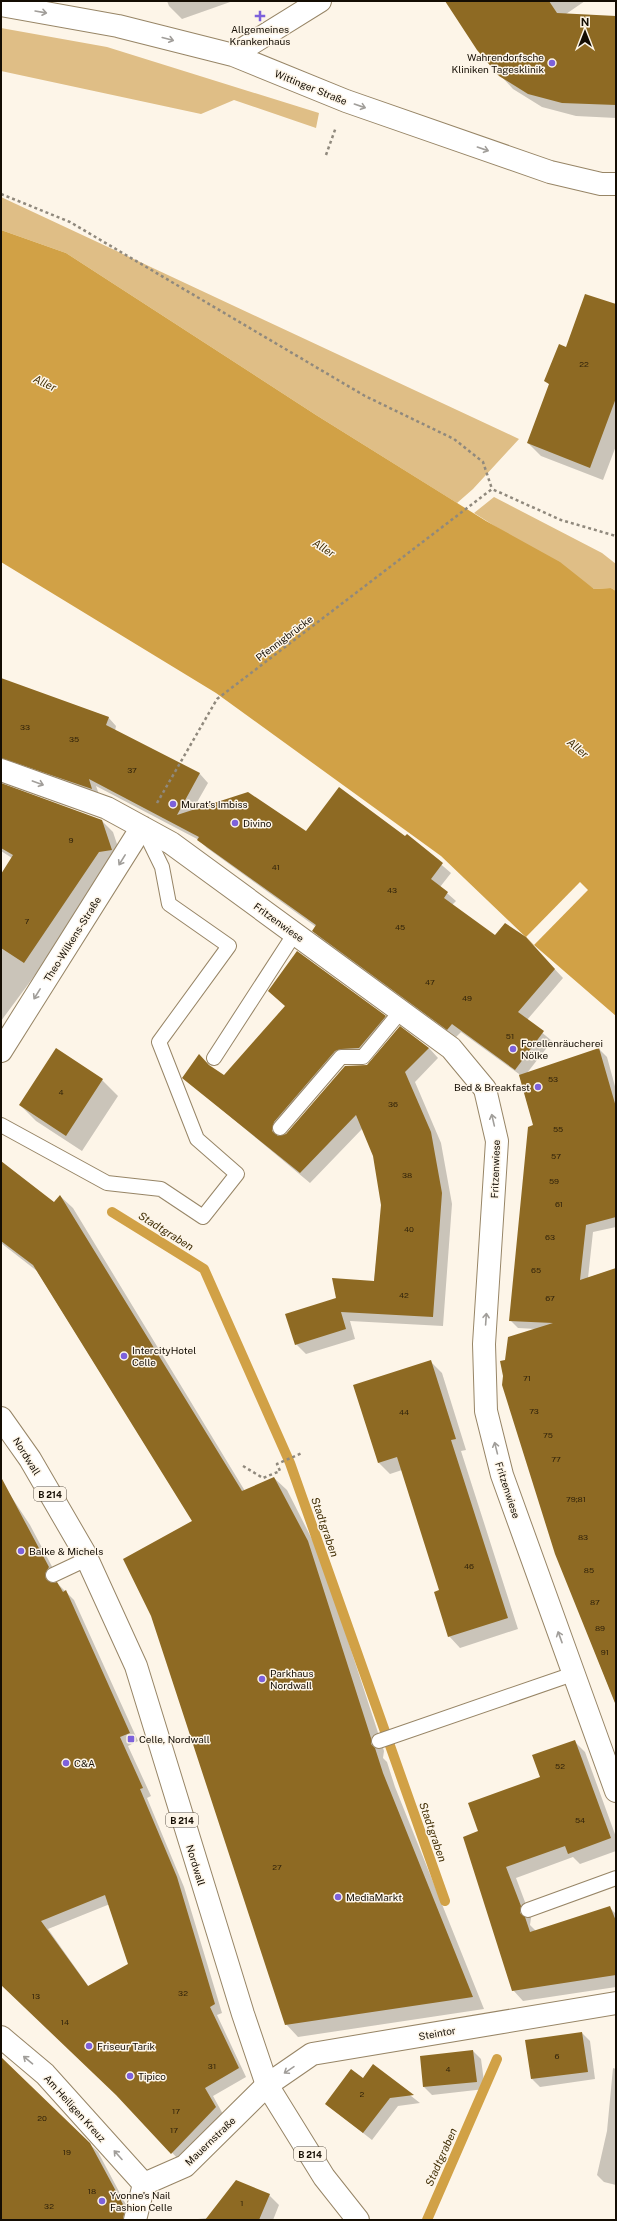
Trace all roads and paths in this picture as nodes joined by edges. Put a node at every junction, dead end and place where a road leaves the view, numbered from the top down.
1 (320, 1) edge
2 (2, 4) edge
3 (232, 55) junction
4 (616, 184) edge
5 (1, 194) edge
6 (492, 489) junction
7 (616, 536) edge
8 (1, 770) edge
9 (142, 827) junction
10 (295, 933) junction
11 (401, 1011) junction
12 (1, 1051) edge
13 (214, 1058) dead end
14 (1, 1125) edge
15 (280, 1128) dead end
16 (1, 1418) edge
17 (302, 1453) dead end
18 (243, 1466) dead end
19 (87, 1559) junction
20 (53, 1575) dead end
21 (573, 1674) junction
22 (380, 1741) dead end
23 (616, 1791) edge
24 (616, 1878) edge
25 (528, 1910) dead end
26 (616, 2003) edge
27 (1, 2037) edge
28 (267, 2085) junction
29 (144, 2184) junction
30 (135, 2220) edge
31 (358, 2220) edge

1 - 3 street
2 -> 3 street, Wittinger Straße
3 -> 4 street, Wittinger Straße
5 - 6 path
6 - 7 path
6 - 9 path, Pfennigbrücke
8 -> 9 street, Fritzenwiese
9 - 10 street, Fritzenwiese
9 -> 12 street, Theo-Wilkens-Straße
9 - 14 lane
10 - 11 street, Fritzenwiese
10 - 13 lane
11 - 15 lane
21 -> 11 street, Fritzenwiese
16 - 19 street, Nordwall / B 214
17 - 18 path
19 - 20 lane
19 - 28 street, Nordwall / B 214
21 - 22 lane
21 - 23 street, Fritzenwiese
24 - 25 lane
26 -> 28 street, Steintor
29 -> 27 street, Am Heiligen Kreuz
28 - 29 street, Mauernstraße
28 - 31 street, Nordwall / B 214
29 - 30 street

